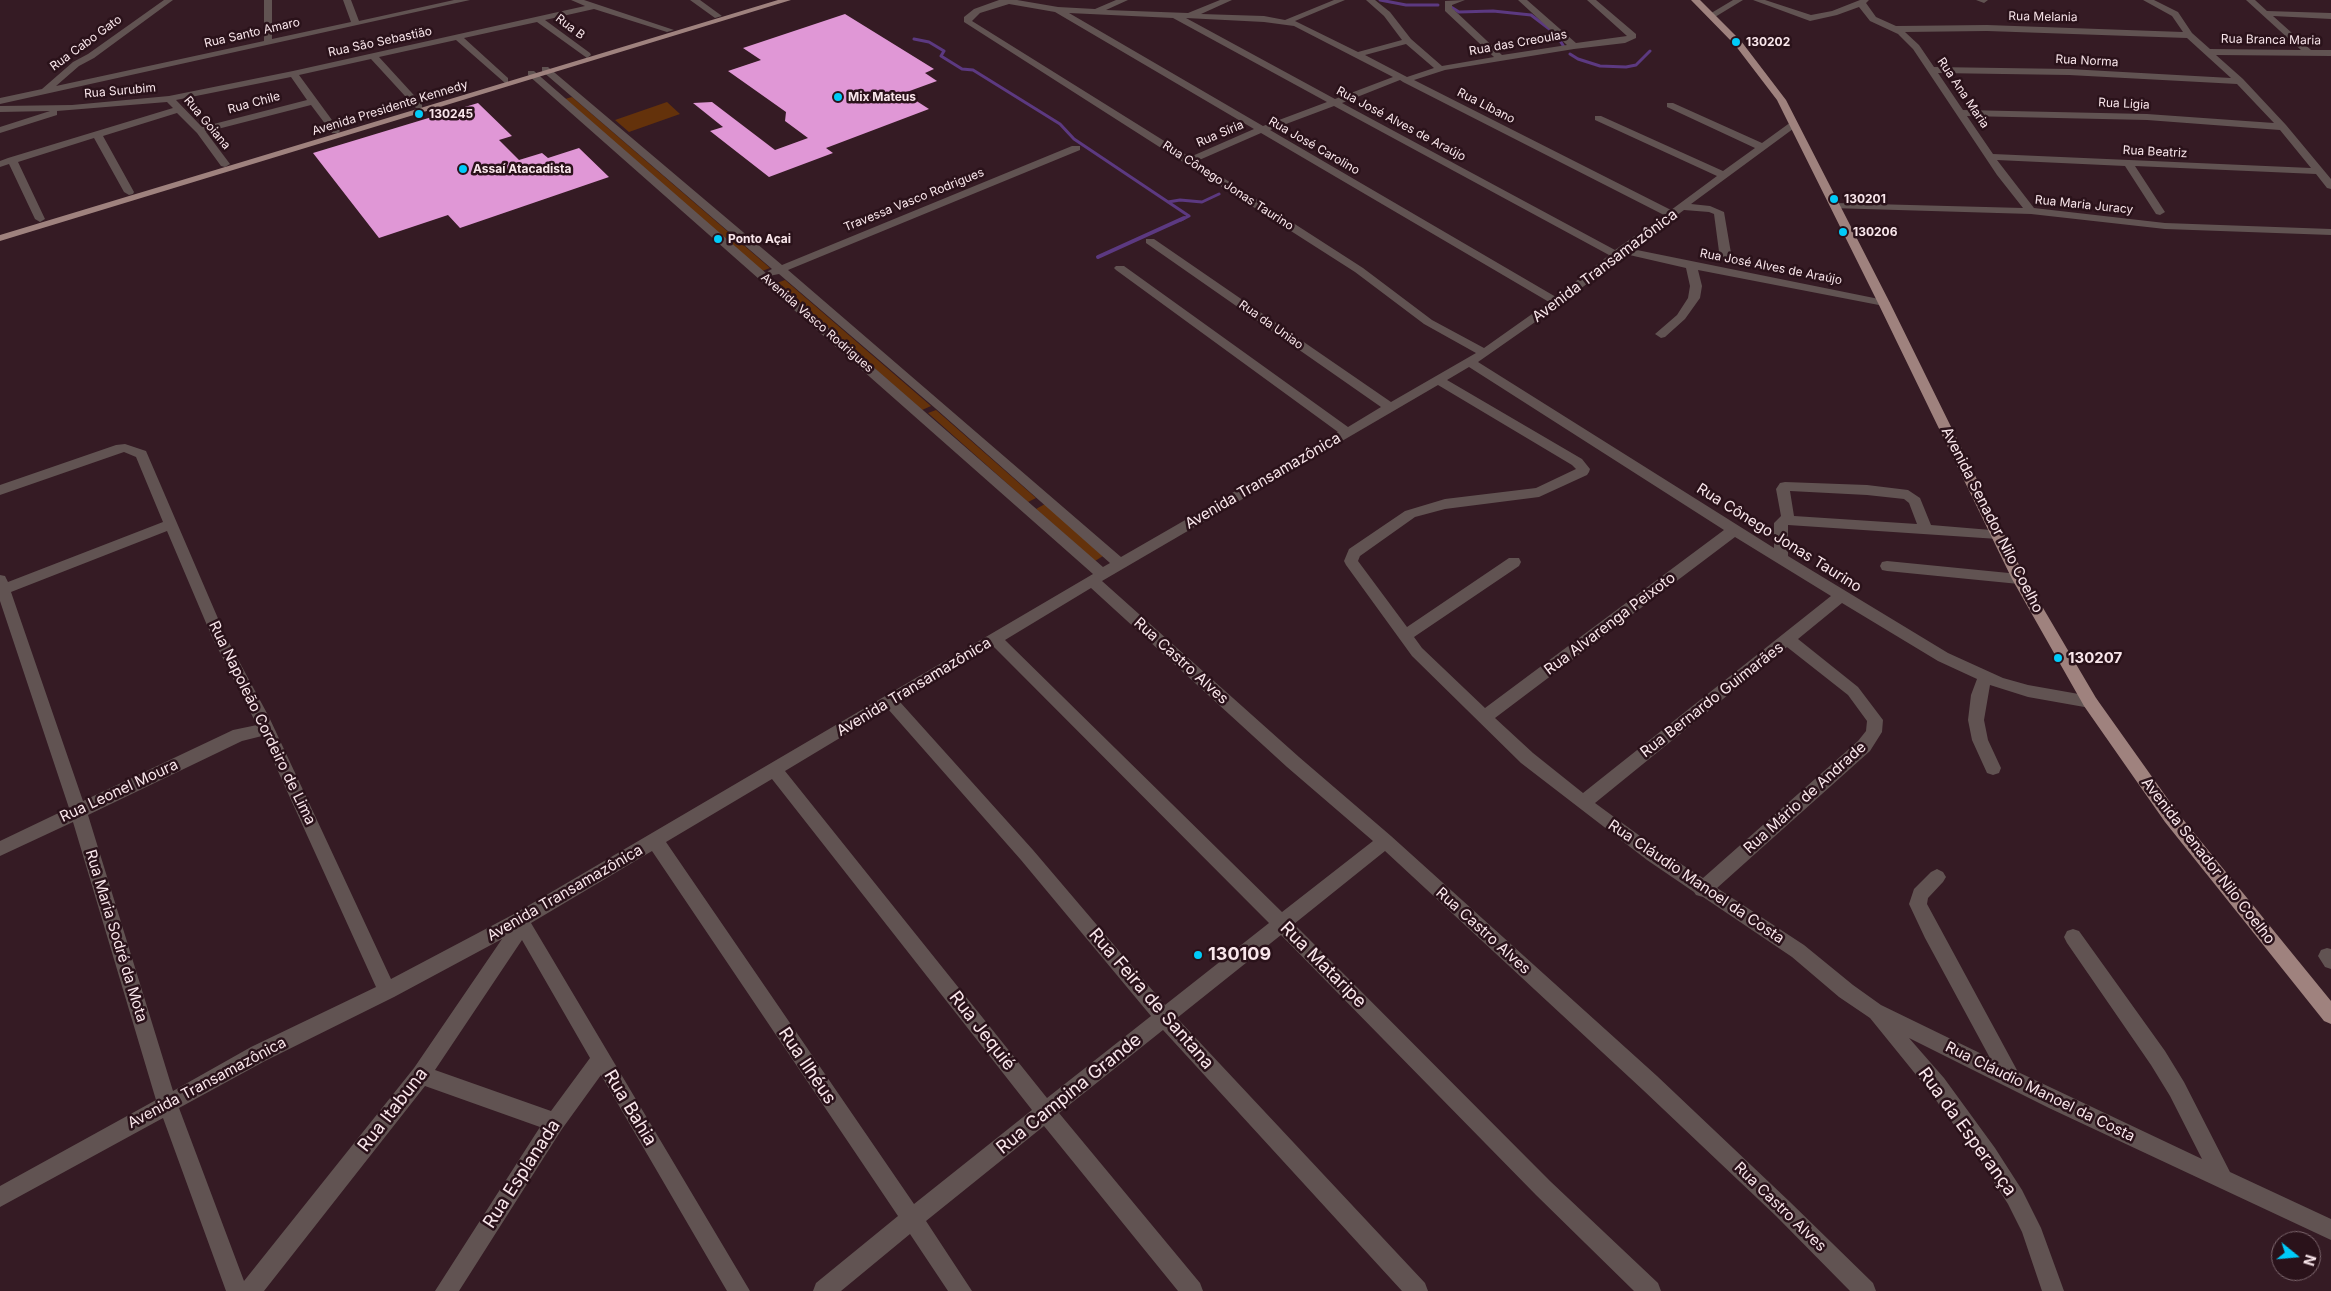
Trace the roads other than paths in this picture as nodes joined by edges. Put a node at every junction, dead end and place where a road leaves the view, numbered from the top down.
1 (168, 0) edge
2 (268, 0) edge
3 (347, 0) edge
4 (466, 0) edge
5 (575, 0) edge
6 (694, 0) edge
7 (769, 0) edge
8 (787, 0) edge
9 (1124, 0) edge
10 (1228, 0) edge
11 (1341, 0) edge
12 (1370, 0) edge
13 (1461, 0) edge
14 (1522, 0) edge
15 (1591, 0) edge
16 (1695, 0) edge
17 (1739, 0) edge
18 (1757, 0) edge
19 (2147, 0) edge
20 (2250, 0) edge
21 (1007, 1) edge
22 (1863, 2) edge
23 (428, 4) edge
24 (595, 6) junction
25 (1058, 10) junction
26 (1091, 12) junction
27 (2265, 13) junction
28 (718, 16) junction
29 (1173, 16) junction
30 (1186, 16) junction
31 (1712, 16) junction
32 (2331, 16) edge
33 (539, 19) junction
34 (1288, 22) junction
35 (356, 23) junction
36 (1896, 29) junction
37 (670, 30) junction
38 (2190, 35) junction
39 (458, 38) junction
40 (1408, 41) junction
41 (268, 42) junction
42 (1574, 46) junction
43 (2210, 52) junction
44 (2308, 52) junction
45 (2331, 53) edge
46 (1356, 55) junction
47 (373, 56) junction
48 (586, 56) junction
49 (1500, 58) junction
50 (1440, 69) junction
51 (1933, 70) junction
52 (548, 71) junction
53 (293, 74) junction
54 (534, 75) junction
55 (1404, 78) junction
56 (505, 80) junction
57 (2240, 81) junction
58 (44, 91) junction
59 (575, 93) junction
60 (559, 98) junction
61 (169, 99) junction
62 (314, 100) junction
63 (0, 101) edge
64 (1332, 103) junction
65 (1670, 105) dead end
66 (419, 106) junction
67 (72, 108) junction
68 (0, 109) edge
69 (180, 109) junction
70 (1962, 113) junction
71 (1598, 118) dead end
72 (1794, 124) junction
73 (2283, 127) junction
74 (0, 130) edge
75 (200, 130) junction
76 (1261, 130) junction
77 (335, 131) junction
78 (97, 134) junction
79 (1076, 148) dead end
80 (1762, 148) junction
81 (1990, 157) junction
82 (12, 160) junction
83 (1188, 161) junction
84 (0, 164) edge
85 (225, 164) junction
86 (2130, 164) junction
87 (2319, 172) junction
88 (1725, 176) junction
89 (2331, 186) edge
90 (129, 192) junction
91 (1684, 206) junction
92 (1835, 206) junction
93 (2031, 211) junction
94 (2160, 212) dead end
95 (1673, 215) junction
96 (40, 219) junction
97 (0, 231) edge
98 (2331, 232) edge
99 (0, 238) edge
100 (1150, 241) dead end
101 (1620, 253) junction
102 (1726, 259) dead end
103 (1691, 266) junction
104 (1120, 268) dead end
105 (780, 269) junction
106 (763, 277) junction
107 (1557, 302) junction
108 (1884, 303) junction
109 (1661, 334) dead end
110 (1485, 353) junction
111 (1469, 362) junction
112 (1438, 380) junction
113 (1392, 408) junction
114 (1348, 433) junction
115 (0, 490) edge
116 (1048, 500) junction
117 (1030, 510) junction
118 (1788, 520) junction
119 (170, 525) junction
120 (1926, 529) junction
121 (1734, 530) junction
122 (1998, 534) junction
123 (1781, 559) junction
124 (1514, 562) dead end
125 (1120, 564) junction
126 (1887, 566) dead end
127 (1097, 577) junction
128 (2019, 579) junction
129 (1, 587) edge
130 (1841, 596) junction
131 (1404, 636) junction
132 (995, 639) junction
133 (1788, 640) junction
134 (1985, 677) junction
135 (890, 701) junction
136 (2090, 702) junction
137 (1484, 717) junction
138 (264, 723) junction
139 (1993, 768) dead end
140 (775, 770) junction
141 (1583, 803) junction
142 (78, 810) junction
143 (655, 841) junction
144 (1384, 841) junction
145 (0, 848) edge
146 (1937, 877) dead end
147 (1702, 890) junction
148 (521, 922) junction
149 (1282, 924) junction
150 (2073, 937) dead end
151 (387, 991) junction
152 (1874, 1011) junction
153 (2331, 1015) edge
154 (1164, 1017) junction
155 (600, 1059) junction
156 (420, 1075) junction
157 (2011, 1078) junction
158 (168, 1103) junction
159 (1046, 1113) junction
160 (555, 1122) junction
161 (2223, 1178) junction
162 (0, 1197) edge
163 (911, 1219) junction
164 (2331, 1230) edge
165 (1645, 1289) edge
166 (237, 1291) edge
167 (250, 1291) edge
168 (446, 1291) edge
169 (740, 1291) edge
170 (824, 1291) edge
171 (961, 1291) edge
172 (1192, 1291) edge
173 (1417, 1291) edge
174 (1865, 1291) edge
175 (2053, 1291) edge

1 - 58 street, Rua Cabo Gato
2 - 41 street
3 - 35 street
4 - 23 street, Rua Santo Amaro
5 - 24 street
6 - 28 street
7 - 28 main road, Avenida Presidente Kennedy
8 - 52 main road, Avenida Presidente Kennedy
9 - 26 street
10 - 30 street
11 - 34 street
12 - 40 street
13 - 49 street
14 - 42 street
15 - 42 street, Rua das Creoulas
16 - 31 main road, Avenida Senador Nilo Coelho
17 - 31 street
18 - 22 street
19 - 38 street
20 - 27 street
21 - 25 street
21 - 83 street, Rua Cônego Jonas Taurino
22 - 36 street, Rua Ana Maria
23 - 35 street, Rua Santo Amaro
24 - 33 street, Rua São Sebastião
24 - 37 street
25 - 26 street
25 - 76 street, Rua José Carolino
26 - 29 street
27 - 32 street
27 - 44 street
28 - 37 main road, Avenida Presidente Kennedy
29 - 30 street
29 - 64 street, Rua José Alves de Araújo
30 - 34 street
31 - 72 main road, Avenida Senador Nilo Coelho
33 - 39 street, Rua São Sebastião
33 - 48 street, Rua B
34 - 46 street, Rua Líbano
35 - 41 street, Rua Santo Amaro
36 - 38 street, Rua Melania
36 - 51 street, Rua Ana Maria
37 - 48 main road, Avenida Presidente Kennedy
38 - 43 street
39 - 47 street, Rua São Sebastião
39 - 56 street
40 - 46 street
40 - 50 street
41 - 58 street, Rua Santo Amaro
42 - 49 street, Rua das Creoulas
43 - 44 street, Rua Branca Maria
43 - 57 street
44 - 45 street, Rua Branca Maria
46 - 55 street, Rua Líbano
47 - 53 street, Rua São Sebastião
47 - 66 street
48 - 52 main road, Avenida Presidente Kennedy
49 - 50 street, Rua das Creoulas
50 - 55 street, Rua das Creoulas
51 - 57 street, Rua Norma
51 - 70 street, Rua Ana Maria
52 - 54 main road, Avenida Presidente Kennedy
52 - 59 street, Avenida Vasco Rodrigues
53 - 61 street, Rua São Sebastião
53 - 62 street
54 - 56 main road, Avenida Presidente Kennedy
54 - 60 street, Avenida Vasco Rodrigues
54 - 99 main road, Avenida Presidente Kennedy
55 - 64 street, Rua Síria
55 - 95 street, Rua Líbano
56 - 66 main road, Avenida Presidente Kennedy
57 - 73 street
58 - 63 street, Rua Santo Amaro
59 - 60 street
59 - 105 street, Avenida Vasco Rodrigues
60 - 106 street, Avenida Vasco Rodrigues
61 - 67 street, Rua Surubim
61 - 69 street, Rua Goiana
62 - 75 street, Rua Chile
62 - 77 street
64 - 76 street, Rua Síria
64 - 101 street, Rua José Alves de Araújo
65 - 80 street
66 - 77 main road, Avenida Presidente Kennedy
67 - 68 street, Rua Surubim
67 - 74 street, Rua Surubim
69 - 75 street, Rua Goiana
69 - 78 street
70 - 73 street, Rua Ligia
70 - 81 street, Rua Ana Maria
71 - 88 street
72 - 80 street, Avenida Transamazônica
72 - 92 main road, Avenida Senador Nilo Coelho
73 - 87 street
75 - 85 street, Rua Goiana
76 - 83 street, Rua Síria
76 - 107 street, Rua José Carolino
77 - 85 main road, Avenida Presidente Kennedy
78 - 82 street
78 - 90 street
79 - 105 street, Travessa Vasco Rodrigues
80 - 88 street, Avenida Transamazônica
81 - 86 street, Rua Beatriz
81 - 93 street, Rua Ana Maria
82 - 84 street
82 - 96 street
83 - 110 street, Rua Cônego Jonas Taurino
85 - 90 main road, Avenida Presidente Kennedy
86 - 87 street, Rua Beatriz
86 - 94 street
87 - 89 street
88 - 91 street, Avenida Transamazônica
90 - 96 main road, Avenida Presidente Kennedy
91 - 95 street, Avenida Transamazônica
91 - 102 street
92 - 93 street, Rua Maria Juracy
92 - 108 main road, Avenida Senador Nilo Coelho
93 - 98 street, Rua Maria Juracy
95 - 101 street, Avenida Transamazônica
96 - 97 main road, Avenida Presidente Kennedy
100 - 113 street, Rua da Uniao
101 - 103 street, Rua José Alves de Araújo
101 - 107 street, Avenida Transamazônica
103 - 108 street, Rua José Alves de Araújo
103 - 109 street
104 - 114 street
105 - 106 street, Travessa Vasco Rodrigues
105 - 116 street, Avenida Vasco Rodrigues
106 - 117 street, Avenida Vasco Rodrigues
107 - 110 street, Avenida Transamazônica
108 - 122 main road, Avenida Senador Nilo Coelho
110 - 111 street, Avenida Transamazônica
111 - 112 street, Avenida Transamazônica
111 - 121 street, Rua Cônego Jonas Taurino
112 - 113 street, Avenida Transamazônica
112 - 131 street, Rua Cláudio Manoel da Costa
113 - 114 street, Avenida Transamazônica
114 - 125 street, Avenida Transamazônica
115 - 119 street, Rua Napoleão Cordeiro de Lima
116 - 117 street
116 - 125 street, Avenida Vasco Rodrigues
117 - 127 street, Avenida Vasco Rodrigues
118 - 120 street
118 - 120 street
118 - 123 street
119 - 129 street
119 - 138 street, Rua Napoleão Cordeiro de Lima
120 - 122 street
121 - 123 street, Rua Cônego Jonas Taurino
121 - 137 street, Rua Alvarenga Peixoto
122 - 128 main road, Avenida Senador Nilo Coelho
123 - 130 street, Rua Cônego Jonas Taurino
124 - 131 street
125 - 127 street, Avenida Transamazônica
126 - 128 street
127 - 132 street, Avenida Transamazônica
127 - 144 street, Rua Castro Alves
128 - 136 main road, Avenida Senador Nilo Coelho
129 - 142 street, Rua Maria Sodré da Mota
130 - 133 street, Rua Bernardo Guimarães
130 - 134 street, Rua Cônego Jonas Taurino
131 - 137 street, Rua Cláudio Manoel da Costa
132 - 135 street, Avenida Transamazônica
132 - 149 street, Rua Mataripe
133 - 141 street, Rua Bernardo Guimarães
133 - 147 street, Rua Mário de Andrade
134 - 136 street, Rua Cônego Jonas Taurino
134 - 139 street
135 - 140 street, Avenida Transamazônica
135 - 154 street, Rua Feira de Santana
136 - 153 main road, Avenida Senador Nilo Coelho
137 - 141 street, Rua Cláudio Manoel da Costa
138 - 142 street, Rua Leonel Moura
138 - 151 street, Rua Napoleão Cordeiro de Lima
140 - 143 street, Avenida Transamazônica
140 - 159 street, Rua Jequié
141 - 147 street, Rua Cláudio Manoel da Costa
142 - 145 street, Rua Leonel Moura
142 - 158 street, Rua Maria Sodré da Mota
143 - 148 street, Avenida Transamazônica
143 - 163 street, Rua Ilhéus
144 - 149 street, Rua Campina Grande
144 - 174 street, Rua Castro Alves
146 - 157 street
147 - 152 street, Rua Cláudio Manoel da Costa
148 - 151 street, Avenida Transamazônica
148 - 155 street, Rua Bahia
148 - 156 street, Rua Itabuna
149 - 154 street, Rua Campina Grande
149 - 165 street, Rua Mataripe
150 - 161 street
151 - 158 street, Avenida Transamazônica
152 - 157 street, Rua Cláudio Manoel da Costa
152 - 175 street, Rua da Esperança
154 - 159 street, Rua Campina Grande
154 - 173 street, Rua Feira de Santana
155 - 160 street, Rua Esplanada
155 - 169 street, Rua Bahia
156 - 160 street
156 - 167 street, Rua Itabuna
157 - 161 street, Rua Cláudio Manoel da Costa
158 - 162 street, Avenida Transamazônica
158 - 166 street, Rua Maria Sodré da Mota
159 - 163 street, Rua Campina Grande
159 - 172 street, Rua Jequié
160 - 168 street, Rua Esplanada
161 - 164 street, Rua Cláudio Manoel da Costa
163 - 170 street, Rua Campina Grande
163 - 171 street, Rua Ilhéus

